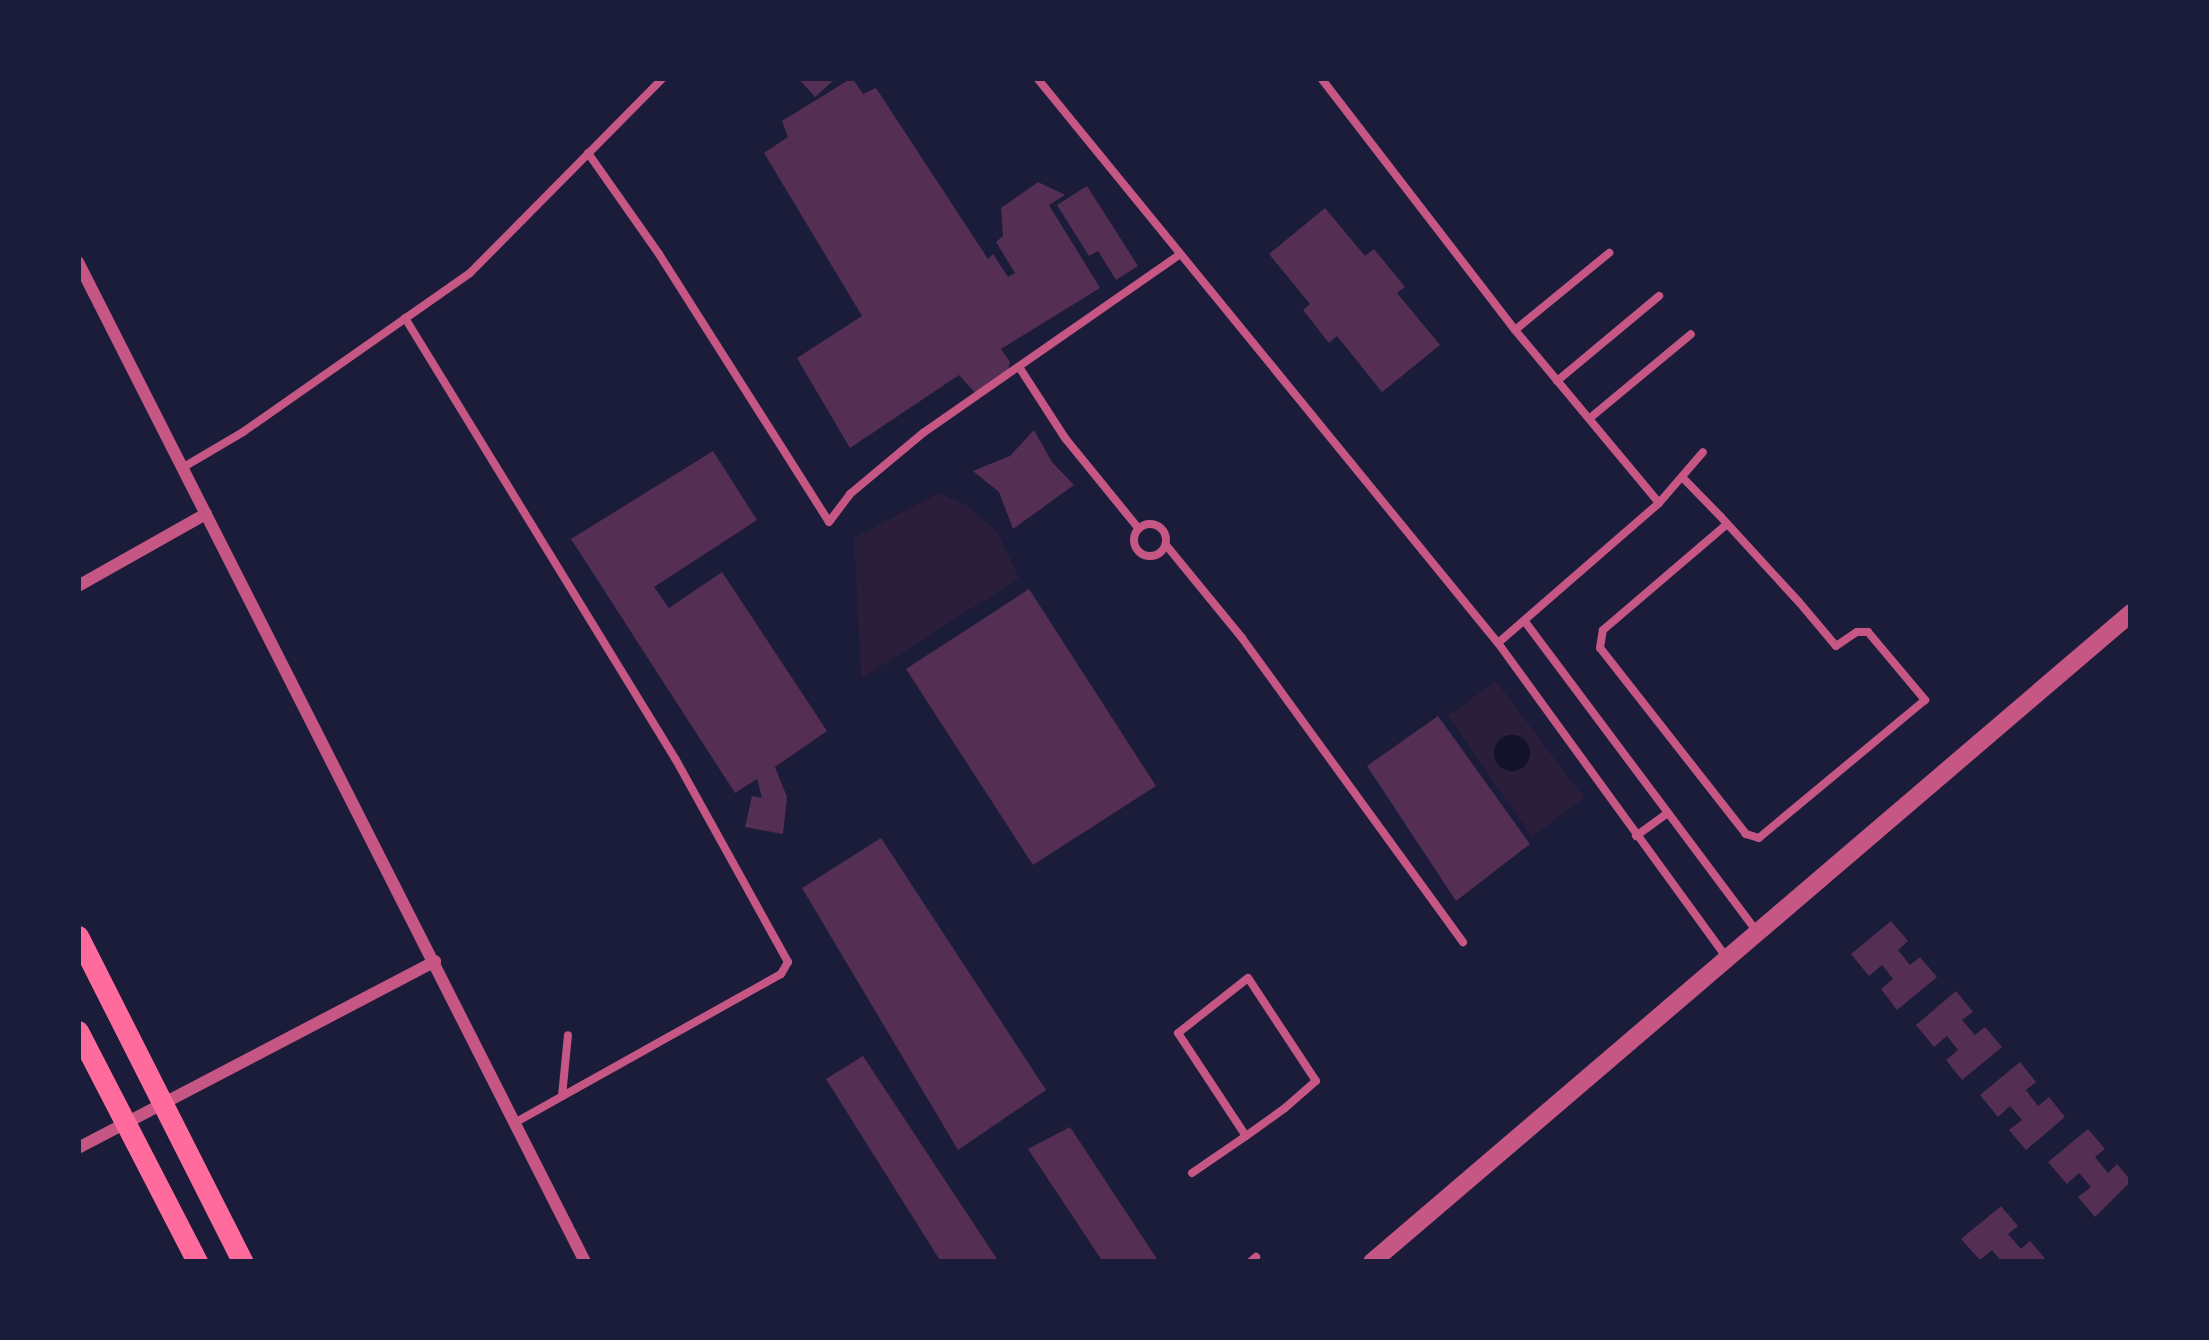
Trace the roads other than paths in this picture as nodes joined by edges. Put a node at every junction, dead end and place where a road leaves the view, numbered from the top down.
1 (663, 78) edge
2 (1037, 78) edge
3 (1321, 78) edge
4 (588, 153) junction
5 (1609, 253) dead end
6 (1178, 256) junction
7 (78, 262) edge
8 (1659, 296) dead end
9 (405, 318) junction
10 (1516, 330) junction
11 (1691, 334) dead end
12 (1021, 370) junction
13 (1557, 381) junction
14 (1590, 418) junction
15 (1703, 452) dead end
16 (181, 469) junction
17 (1683, 478) junction
18 (1659, 503) junction
19 (206, 514) junction
20 (1727, 524) junction
21 (1138, 529) junction
22 (1166, 544) junction
23 (78, 586) edge
24 (2131, 613) edge
25 (1526, 623) junction
26 (1498, 644) junction
27 (1666, 814) junction
28 (1636, 836) junction
29 (1758, 933) junction
30 (78, 936) edge
31 (1462, 942) dead end
32 (1727, 958) junction
33 (435, 961) junction
34 (78, 1031) edge
35 (568, 1035) dead end
36 (561, 1097) junction
37 (161, 1107) junction
38 (514, 1123) junction
39 (126, 1124) junction
40 (1246, 1136) junction
41 (78, 1148) edge
42 (1192, 1173) dead end
43 (197, 1262) edge
44 (243, 1262) edge
45 (585, 1262) edge
46 (1372, 1262) edge

1 - 4 lane
2 - 6 lane
3 - 10 lane
4 - 9 lane
4 - 12 lane
5 - 10 lane
6 - 12 lane
6 - 26 lane
7 - 16 street
8 - 13 lane
9 - 16 lane
9 - 36 lane
10 - 13 lane
11 - 14 lane
12 - 21 lane
13 - 14 lane
14 - 18 lane
15 - 17 lane
16 - 19 street
17 - 18 lane
17 - 20 lane
18 - 25 lane
19 - 23 street
19 - 33 street
20 - 20 lane
21 - 22 lane
21 - 22 lane
22 - 31 lane
24 - 29 street
25 - 26 lane
25 - 27 lane
26 - 28 lane
27 - 28 lane
27 - 29 lane
28 - 32 lane
29 - 32 street
30 - 37 main road
32 - 46 street
33 - 37 street
33 - 38 street
34 - 39 main road
35 - 36 lane
36 - 38 lane
37 - 39 street
37 - 44 main road
38 - 45 street
39 - 41 street
39 - 43 main road
40 - 40 lane
40 - 42 lane

